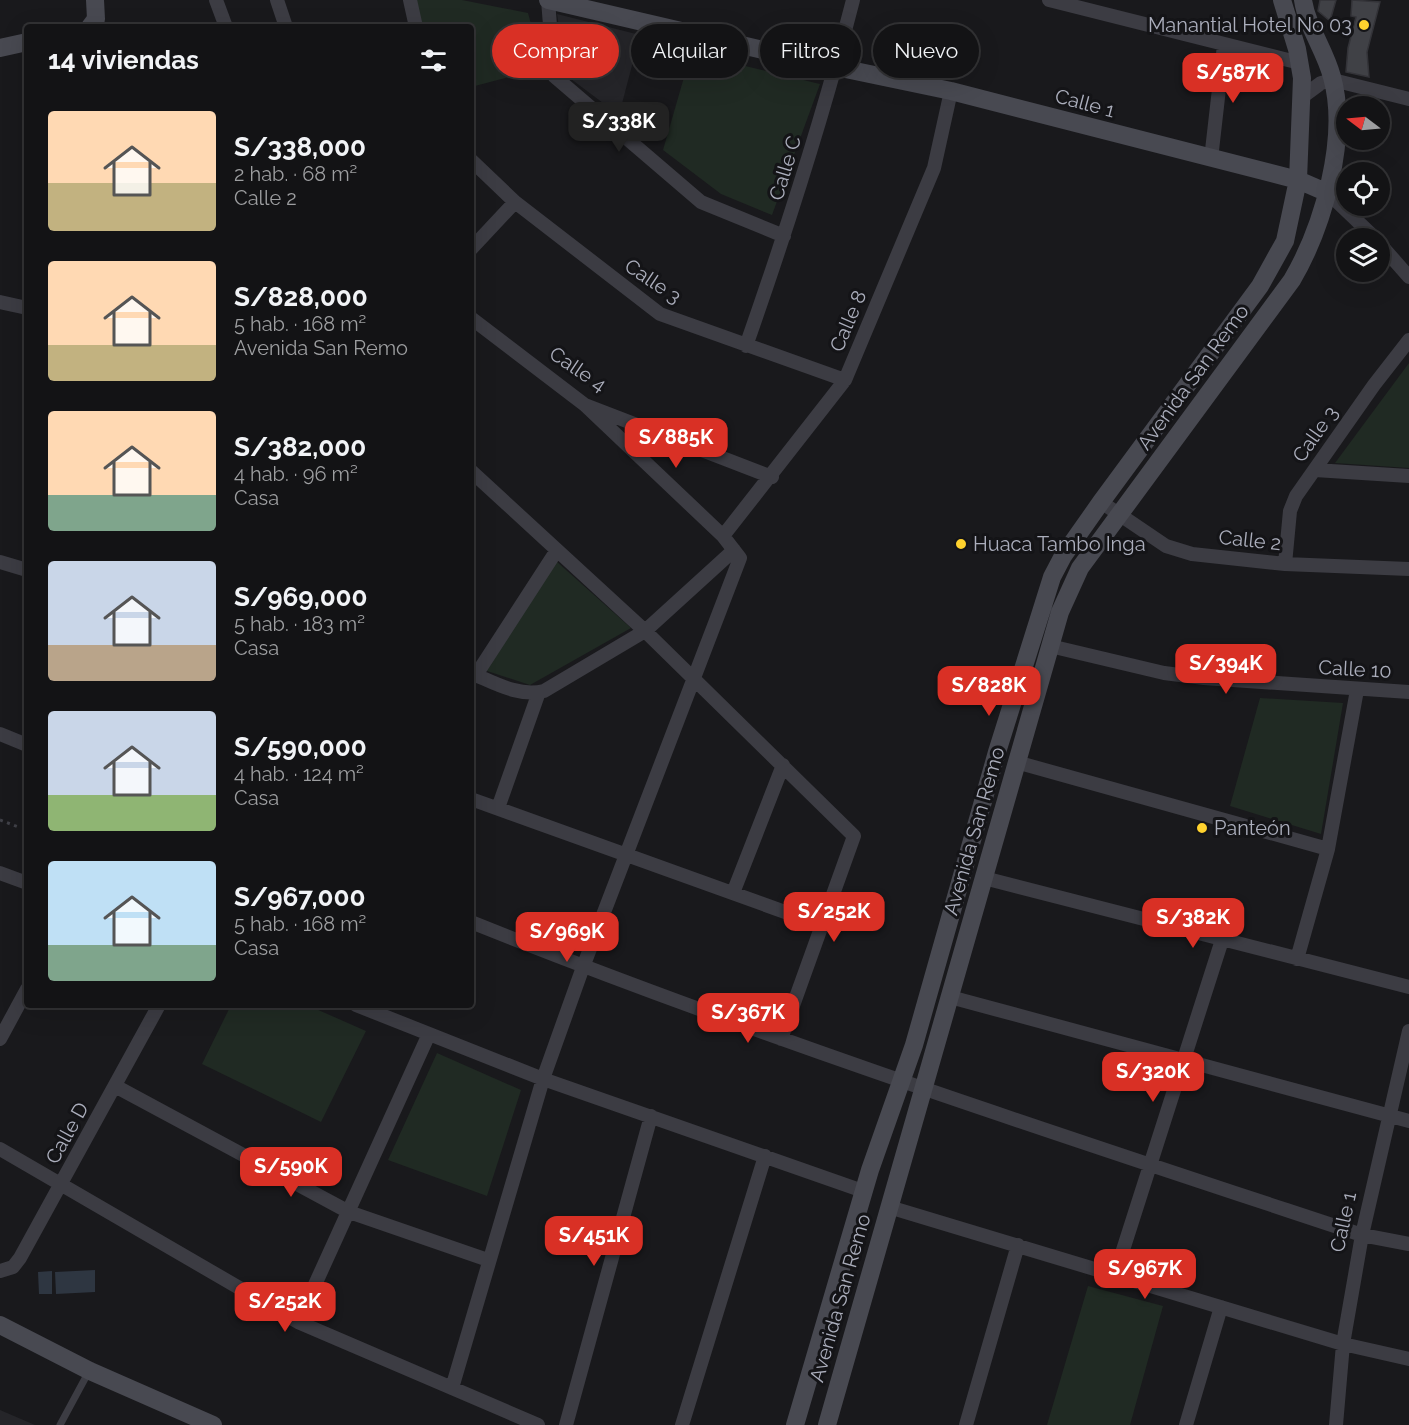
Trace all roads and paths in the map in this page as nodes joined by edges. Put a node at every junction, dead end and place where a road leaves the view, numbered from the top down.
1 (95, 0) edge
2 (216, 0) edge
3 (277, 0) edge
4 (410, 0) edge
5 (548, 0) edge
6 (853, 0) edge
7 (1049, 0) edge
8 (1282, 0) edge
9 (1303, 0) edge
10 (95, 24) edge
11 (225, 24) edge
12 (285, 24) edge
13 (415, 24) edge
14 (847, 24) edge
15 (24, 43) edge
16 (1224, 45) junction
17 (0, 48) edge
18 (760, 50) edge
19 (1300, 63) junction
20 (861, 73) edge
21 (833, 78) edge
22 (1333, 81) junction
23 (951, 91) junction
24 (1302, 97) junction
25 (1409, 99) edge
26 (1211, 159) junction
27 (474, 163) edge
28 (1298, 180) junction
29 (1328, 193) junction
30 (515, 202) junction
31 (1365, 228) edge
32 (784, 236) junction
33 (474, 246) edge
34 (1390, 256) edge
35 (1409, 278) edge
36 (0, 302) edge
37 (24, 307) edge
38 (474, 320) edge
39 (1409, 340) edge
40 (746, 346) junction
41 (845, 380) junction
42 (585, 405) junction
43 (1315, 470) junction
44 (1409, 476) edge
45 (474, 477) edge
46 (772, 477) junction
47 (1101, 502) junction
48 (1120, 515) junction
49 (723, 536) junction
50 (557, 550) junction
51 (734, 550) junction
52 (0, 562) edge
53 (1285, 564) junction
54 (24, 569) edge
55 (1409, 569) edge
56 (645, 631) junction
57 (1050, 646) junction
58 (474, 673) edge
59 (474, 674) edge
60 (694, 678) junction
61 (1357, 690) junction
62 (539, 692) junction
63 (1409, 692) edge
64 (0, 734) edge
65 (24, 744) edge
66 (1016, 762) junction
67 (783, 765) junction
68 (474, 800) edge
69 (498, 808) junction
70 (0, 820) edge
71 (21, 828) dead end
72 (1328, 849) junction
73 (627, 855) junction
74 (0, 873) edge
75 (984, 878) junction
76 (24, 882) edge
77 (733, 893) junction
78 (474, 923) edge
79 (824, 926) junction
80 (1222, 940) junction
81 (1297, 959) junction
82 (582, 967) junction
83 (1409, 987) edge
84 (24, 995) edge
85 (950, 997) junction
86 (157, 1008) edge
87 (364, 1008) edge
88 (1409, 1031) edge
89 (429, 1034) junction
90 (0, 1039) edge
91 (781, 1039) junction
92 (1183, 1061) junction
93 (543, 1079) junction
94 (902, 1083) junction
95 (115, 1086) junction
96 (925, 1091) junction
97 (651, 1116) junction
98 (1389, 1117) junction
99 (1409, 1121) edge
100 (0, 1149) edge
101 (765, 1156) junction
102 (1150, 1165) junction
103 (60, 1185) junction
104 (863, 1191) junction
105 (889, 1207) junction
106 (349, 1212) junction
107 (1362, 1235) junction
108 (1409, 1244) edge
109 (1018, 1245) junction
110 (488, 1260) junction
111 (0, 1271) edge
112 (1115, 1275) junction
113 (1221, 1307) junction
114 (298, 1322) junction
115 (0, 1325) edge
116 (1343, 1344) junction
117 (1409, 1359) edge
118 (90, 1371) junction
119 (452, 1388) junction
120 (60, 1425) edge
121 (213, 1425) edge
122 (538, 1425) edge
123 (566, 1425) edge
124 (682, 1425) edge
125 (795, 1425) edge
126 (827, 1425) edge
127 (966, 1425) edge
128 (1186, 1425) edge
129 (1336, 1425) edge

1 - 10 main road
2 - 11 street
3 - 12 street
4 - 13 street
5 - 18 main road, Calle 1
5 - 32 street
6 - 14 street, Calle C
7 - 16 street
8 - 19 main road, Avenida San Remo
9 - 22 main road, Avenida San Remo
15 - 17 main road
16 - 19 street
16 - 26 street
19 - 24 main road, Avenida San Remo
20 - 23 main road, Calle 1
21 - 32 street, Calle C
22 - 24 street
22 - 25 street
22 - 29 main road, Avenida San Remo
23 - 26 main road, Calle 1
23 - 41 street, Calle 8
24 - 28 main road, Avenida San Remo
26 - 28 main road, Calle 1
27 - 30 street, Calle 3
28 - 29 main road, Calle 1
28 - 47 main road, Avenida San Remo
29 - 31 street
29 - 48 main road, Avenida San Remo
30 - 33 street
30 - 40 street, Calle 3
32 - 40 street, Calle C
34 - 35 street
36 - 37 street
38 - 42 street, Calle 4
39 - 43 street, Calle 3
40 - 41 street, Calle 3
41 - 46 street, Calle 8
42 - 46 street, Calle 4
42 - 49 street
43 - 44 street
43 - 53 street, Calle 3
45 - 50 street
46 - 49 street, Calle 8
47 - 48 street, Calle 2
47 - 94 main road, Avenida San Remo
48 - 53 street, Calle 2
48 - 57 main road, Avenida San Remo
49 - 51 street
50 - 56 street
50 - 58 street
51 - 56 street
51 - 60 street
52 - 54 street
53 - 55 street, Calle 2
56 - 60 street
56 - 62 street
57 - 61 street, Calle 10
57 - 66 main road, Avenida San Remo
59 - 62 street
60 - 67 street
60 - 73 street
61 - 63 street, Calle 10
61 - 72 street
62 - 69 street
64 - 65 street
66 - 72 street
66 - 75 main road, Avenida San Remo
67 - 77 street
67 - 79 street
68 - 69 street
69 - 73 street
70 - 71 path
72 - 81 street
73 - 77 street
73 - 82 street
74 - 76 street
75 - 80 street
75 - 85 main road, Avenida San Remo
77 - 79 street
78 - 82 street
79 - 91 street
80 - 81 street
80 - 92 street
81 - 83 street
82 - 91 street
82 - 93 street
84 - 90 street
85 - 92 street
85 - 96 main road, Avenida San Remo
86 - 95 street, Calle D
87 - 89 street
88 - 98 street, Calle 1
89 - 93 street
89 - 106 street
91 - 94 street
92 - 98 street
92 - 102 street
93 - 97 street
93 - 110 street
94 - 96 street
94 - 104 main road, Avenida San Remo
95 - 103 street, Calle D
95 - 106 street
96 - 102 street
96 - 105 main road, Avenida San Remo
97 - 101 street
97 - 123 street
98 - 99 street
98 - 107 street, Calle 1
100 - 103 street
101 - 104 street
101 - 124 street
102 - 107 street
102 - 112 street
103 - 111 street, Calle D
103 - 114 street
104 - 125 main road, Avenida San Remo
105 - 109 street
105 - 126 main road, Avenida San Remo
106 - 110 street
106 - 114 street
107 - 108 street
107 - 116 street, Calle 1
109 - 112 street
109 - 127 street
110 - 119 street
112 - 113 street
113 - 116 street
113 - 128 street
114 - 119 street
115 - 118 main road
116 - 117 street
116 - 129 street, Calle 1
118 - 120 lane
118 - 121 main road
119 - 122 street

